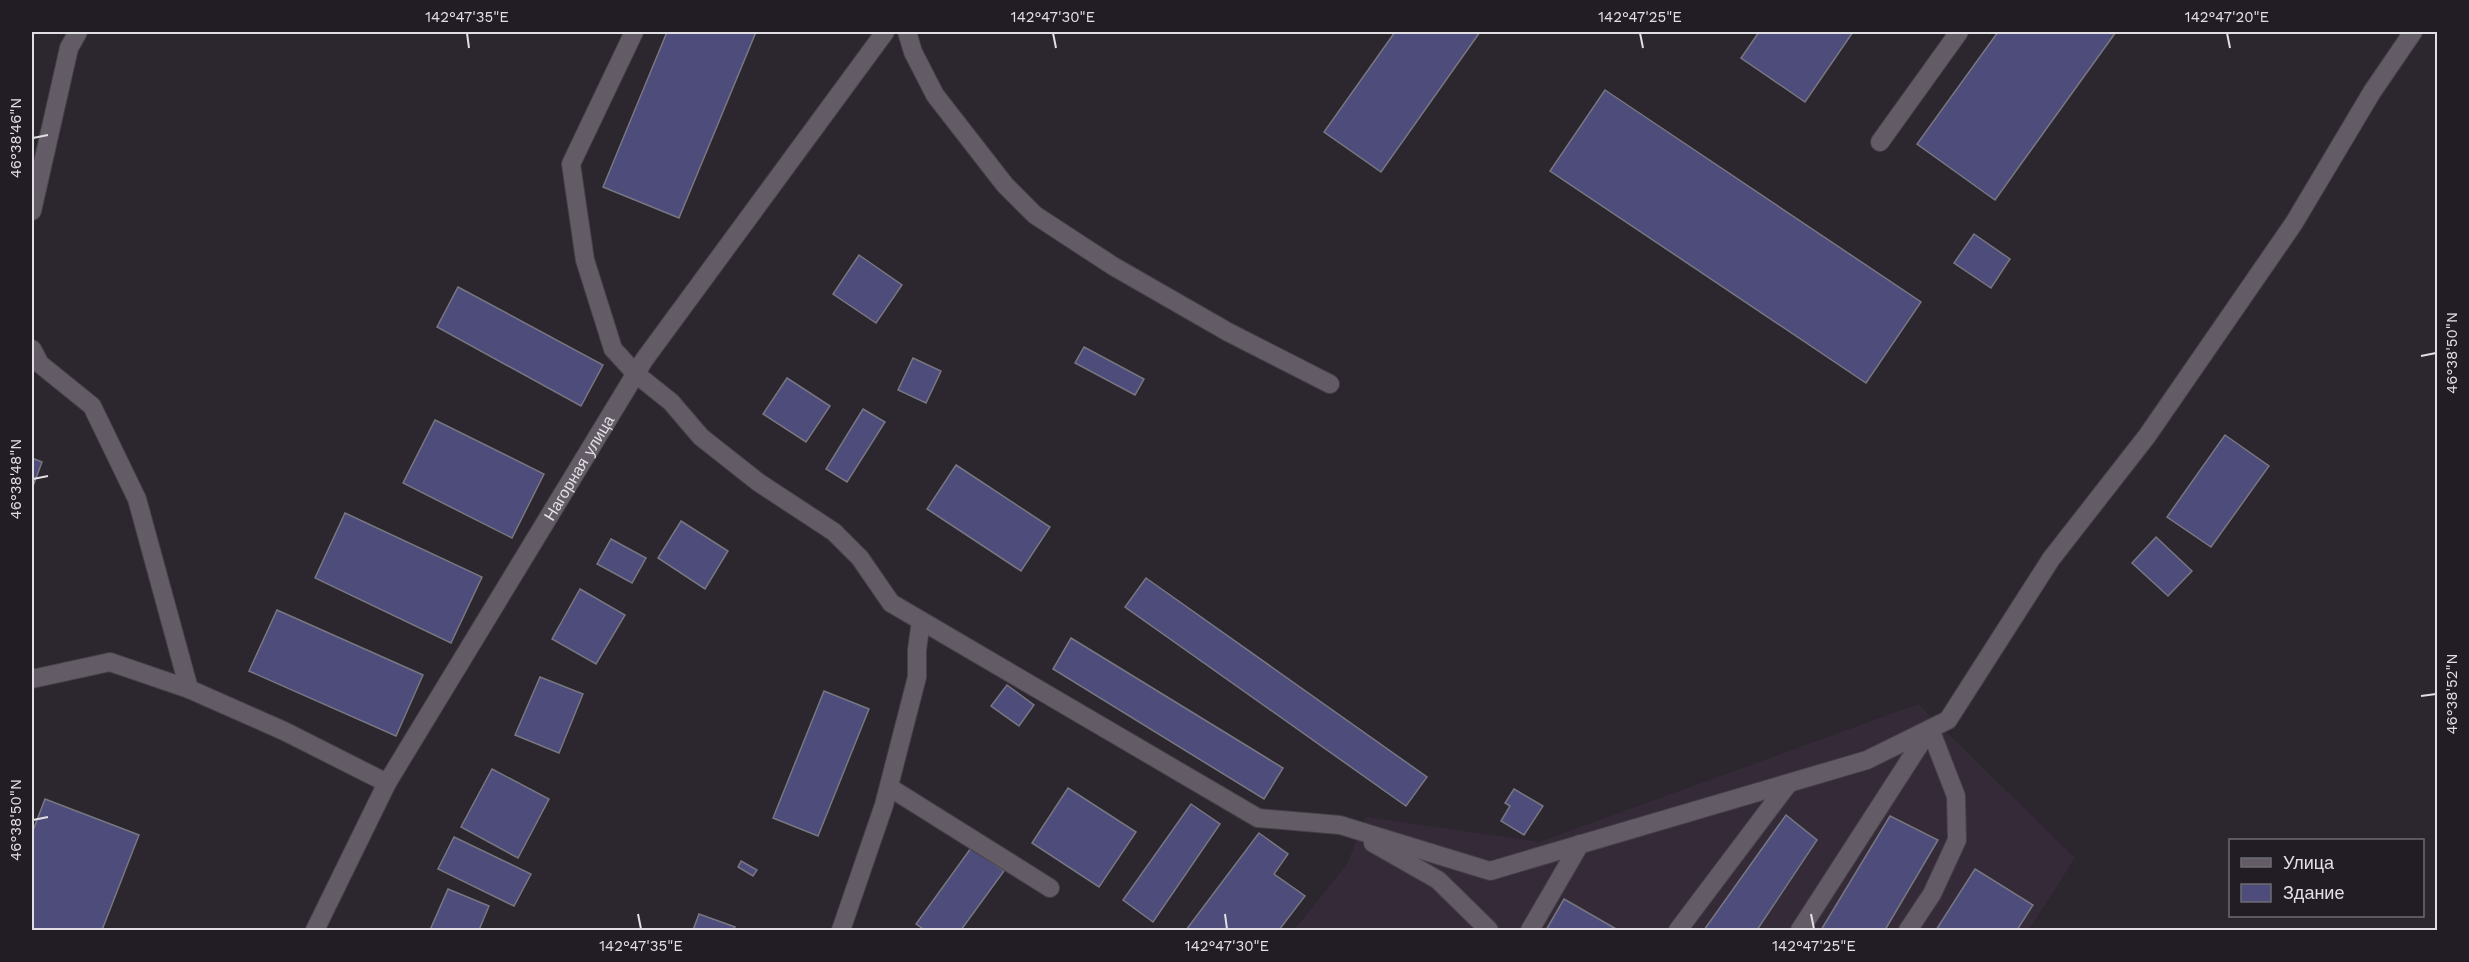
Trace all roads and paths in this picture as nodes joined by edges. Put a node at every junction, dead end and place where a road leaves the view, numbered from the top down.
1 (78, 32) edge
2 (634, 32) edge
3 (885, 32) edge
4 (907, 32) edge
5 (1959, 32) edge
6 (2414, 32) edge
7 (1880, 142) dead end
8 (32, 211) edge
9 (32, 349) edge
10 (636, 374) junction
11 (1330, 384) dead end
12 (921, 621) junction
13 (32, 679) edge
14 (189, 689) junction
15 (1930, 729) junction
16 (387, 783) junction
17 (1788, 784) junction
18 (889, 786) junction
19 (1340, 825) junction
20 (1580, 844) junction
21 (1050, 888) dead end
22 (315, 930) edge
23 (841, 930) edge
24 (1489, 930) edge
25 (1530, 930) edge
26 (1678, 930) edge
27 (1800, 930) edge
28 (1908, 930) edge

1 - 8 street
2 - 10 street
3 - 10 street, Нагорная улица
4 - 11 street
5 - 7 street
6 - 15 street
9 - 14 street
10 - 12 street
10 - 16 street, Нагорная улица
12 - 18 street
12 - 19 street
13 - 14 street
14 - 16 street
15 - 17 street
15 - 27 street
15 - 28 street
16 - 22 street, Нагорная улица
17 - 20 street
17 - 26 street
18 - 21 street
18 - 23 street
19 - 20 street
19 - 24 street
20 - 25 street

